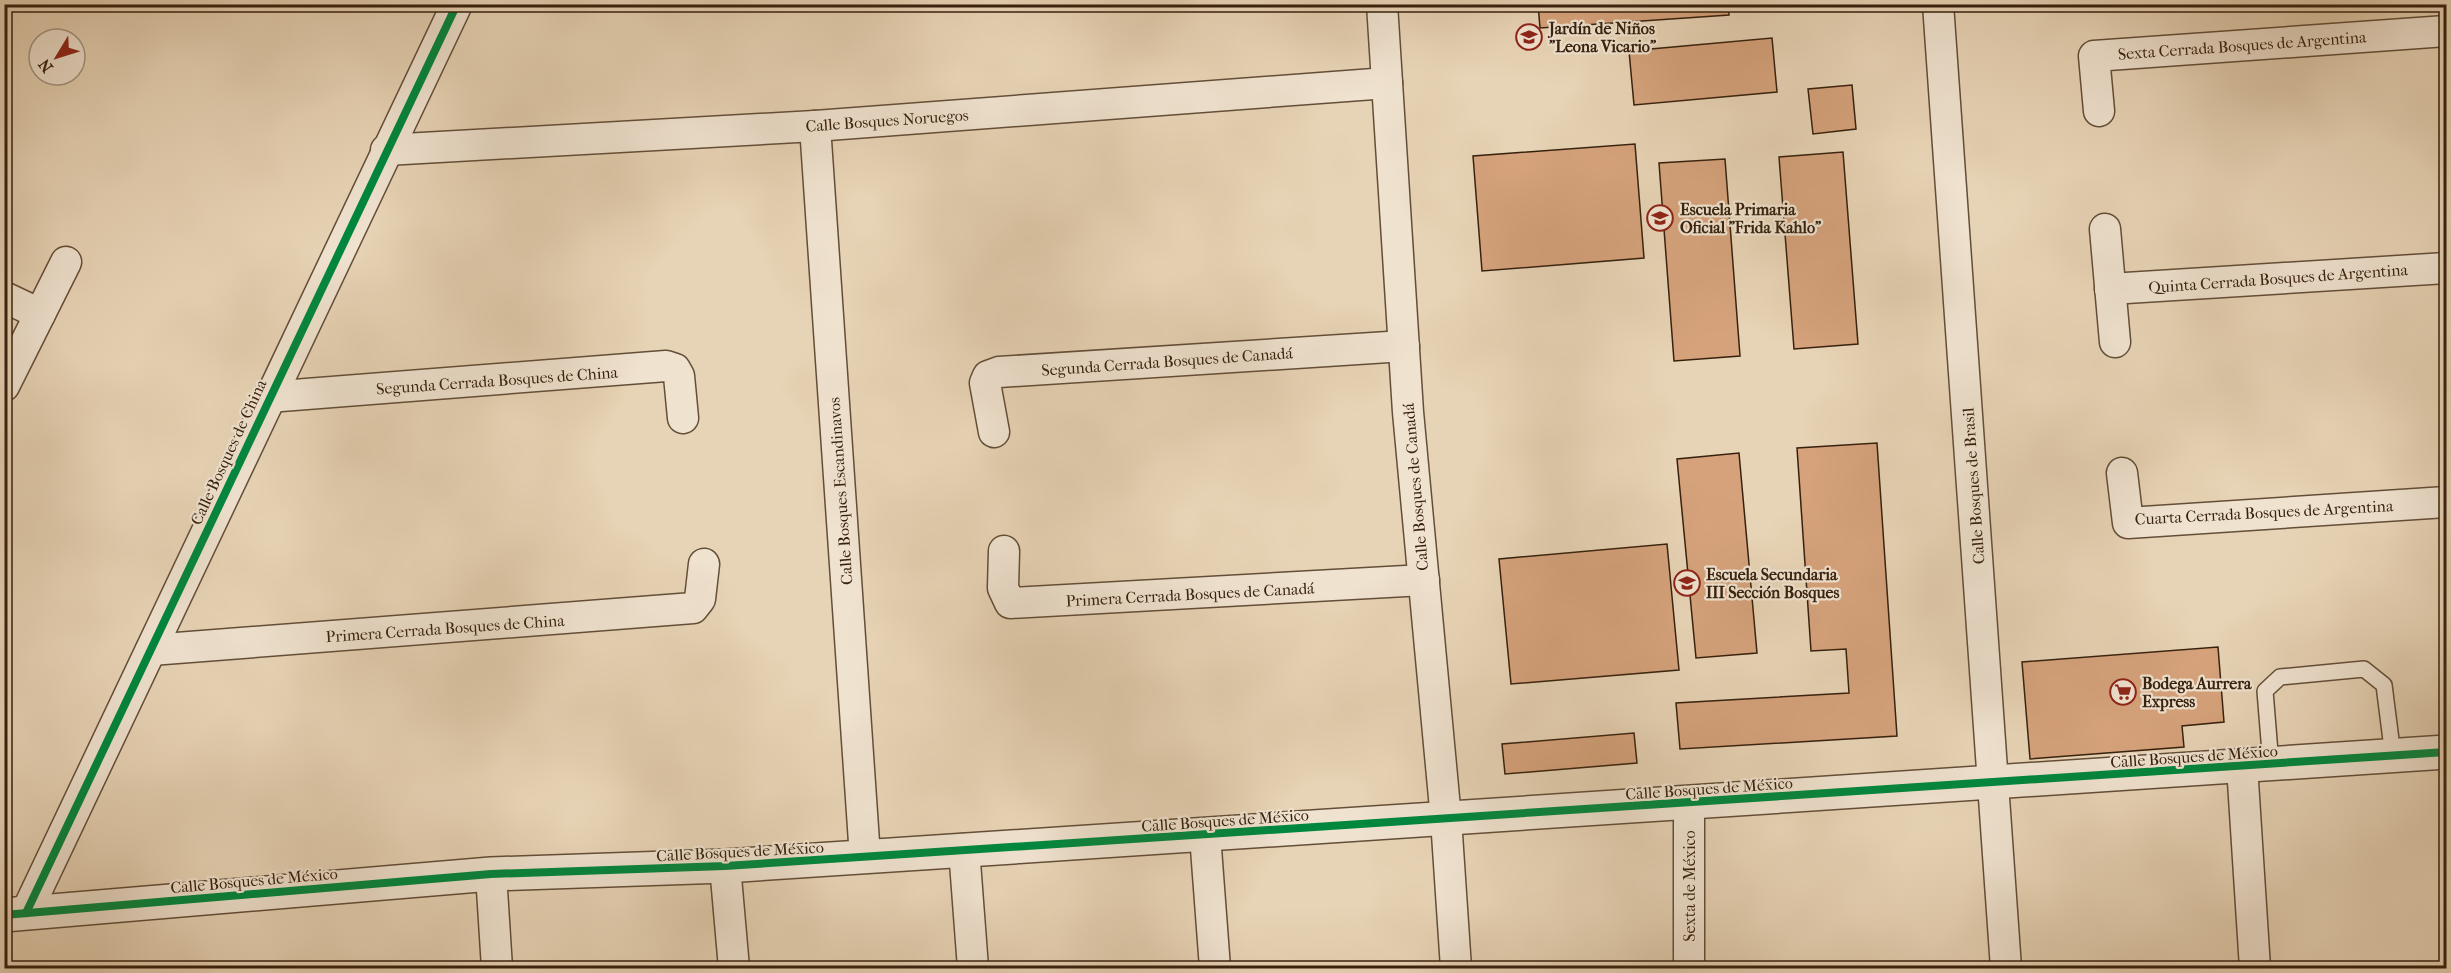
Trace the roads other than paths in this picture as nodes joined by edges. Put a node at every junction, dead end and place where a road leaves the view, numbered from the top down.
1 (457, 4) edge
2 (1382, 4) edge
3 (1938, 4) edge
4 (2446, 31) edge
5 (1387, 83) junction
6 (2099, 111) dead end
7 (815, 126) junction
8 (386, 150) junction
9 (2105, 229) dead end
10 (66, 262) dead end
11 (2446, 268) edge
12 (2110, 289) junction
13 (4, 297) edge
14 (40, 314) junction
15 (2115, 342) dead end
16 (1404, 346) junction
17 (4, 386) edge
18 (268, 397) junction
19 (683, 418) dead end
20 (994, 432) dead end
21 (2122, 473) dead end
22 (2446, 502) edge
23 (1004, 551) dead end
24 (704, 564) dead end
25 (1424, 580) junction
26 (151, 650) junction
27 (2446, 752) edge
28 (2393, 756) junction
29 (2257, 766) junction
30 (1994, 783) junction
31 (1689, 803) junction
32 (1446, 819) junction
33 (1205, 835) junction
34 (964, 849) junction
35 (865, 857) junction
36 (725, 866) junction
37 (491, 874) junction
38 (16, 914) edge
39 (497, 969) edge
40 (734, 969) edge
41 (974, 969) edge
42 (1215, 969) edge
43 (1456, 969) edge
44 (1689, 969) edge
45 (2006, 969) edge
46 (2255, 969) edge

1 - 8 street, Calle Bosques de China
2 - 5 street, Calle Bosques de Canadá
3 - 30 street, Calle Bosques de Brasil
4 - 6 street, Sexta Cerrada Bosques de Argentina
5 - 7 street, Calle Bosques Noruegos
5 - 16 street, Calle Bosques de Canadá
7 - 8 street, Calle Bosques Noruegos
7 - 35 street, Calle Bosques Escandinavos
8 - 18 street, Calle Bosques de China
9 - 12 street
10 - 14 street
11 - 12 street, Quinta Cerrada Bosques de Argentina
12 - 15 street
13 - 14 street
14 - 17 street
16 - 20 street, Segunda Cerrada Bosques de Canadá
16 - 25 street, Calle Bosques de Canadá
18 - 19 street, Segunda Cerrada Bosques de China
18 - 26 street, Calle Bosques de China
21 - 22 street, Cuarta Cerrada Bosques de Argentina
23 - 25 street, Primera Cerrada Bosques de Canadá
24 - 26 street, Primera Cerrada Bosques de China
25 - 32 street, Calle Bosques de Canadá
26 - 38 street, Calle Bosques de China
27 - 28 street, Calle Bosques de México
28 - 29 street, Calle Bosques de México
28 - 29 lane
29 - 30 street, Calle Bosques de México
29 - 46 street
30 - 31 street, Calle Bosques de México
30 - 45 street, Calle Bosques de Brasil
31 - 32 street, Calle Bosques de México
31 - 44 street, Sexta de México
32 - 33 street, Calle Bosques de México
32 - 43 street, Calle Bosques de Canadá
33 - 34 street, Calle Bosques de México
33 - 42 street
34 - 35 street, Calle Bosques de México
34 - 41 street
35 - 36 street, Calle Bosques de México
36 - 37 street, Calle Bosques de México
36 - 40 street
37 - 38 street, Calle Bosques de México
37 - 39 street

